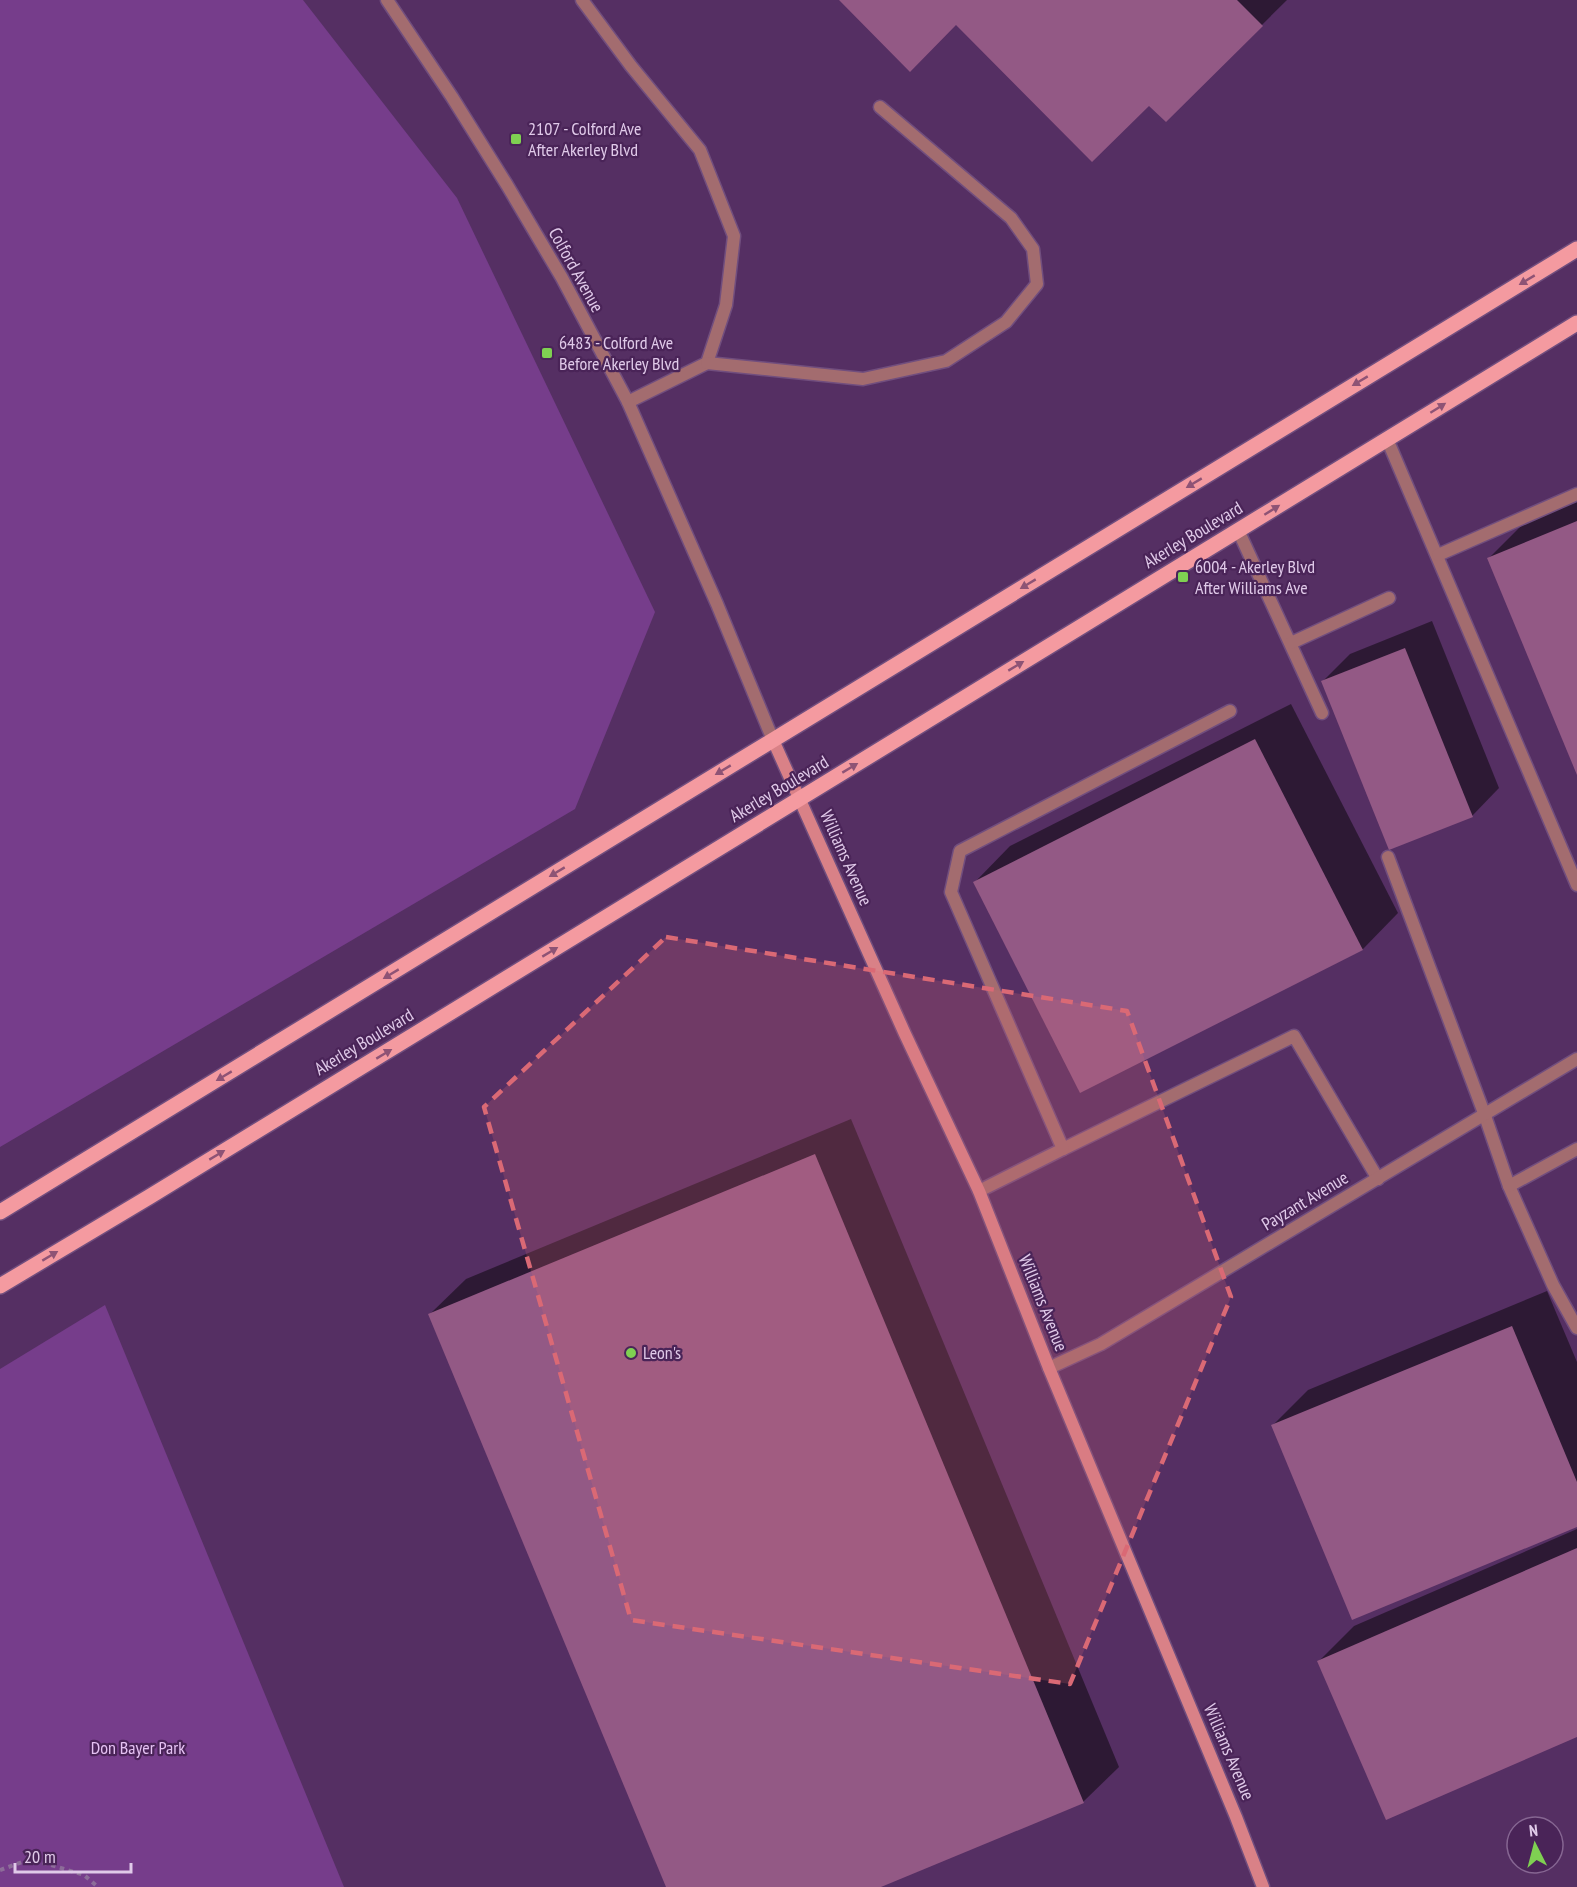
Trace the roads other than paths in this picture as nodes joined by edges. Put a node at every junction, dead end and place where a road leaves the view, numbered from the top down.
1 (387, 0) edge
2 (582, 0) edge
3 (880, 107) dead end
4 (1577, 249) edge
5 (1577, 323) edge
6 (707, 363) junction
7 (628, 402) junction
8 (1387, 440) junction
9 (1577, 494) edge
10 (1239, 530) junction
11 (1438, 555) junction
12 (1389, 598) dead end
13 (1291, 643) junction
14 (1230, 711) dead end
15 (1322, 713) dead end
16 (773, 740) junction
17 (800, 799) junction
18 (1388, 857) dead end
19 (1577, 885) edge
20 (1577, 1059) edge
21 (1484, 1113) junction
22 (1063, 1149) junction
23 (1577, 1149) edge
24 (1378, 1179) junction
25 (1509, 1186) junction
26 (979, 1191) junction
27 (0, 1212) edge
28 (0, 1286) edge
29 (1577, 1328) edge
30 (1049, 1368) junction
31 (1263, 1887) edge

1 - 7 street, Colford Avenue
2 - 6 street
3 - 6 street
4 -> 16 main road
8 -> 5 main road, Akerley Boulevard
6 - 7 street
7 - 16 street, Colford Avenue
10 -> 8 main road, Akerley Boulevard
8 - 11 street
9 - 11 street
10 - 13 street
17 -> 10 main road, Akerley Boulevard
11 - 19 street
12 - 13 street
13 - 15 street
14 - 22 street
16 - 17 street, Williams Avenue
16 -> 27 main road
17 - 26 street, Williams Avenue
28 -> 17 main road, Akerley Boulevard
18 - 21 street
20 - 21 street, Payzant Avenue
21 - 24 street, Payzant Avenue
21 - 25 street
22 - 24 street
22 - 26 street
23 - 25 street
24 - 30 street, Payzant Avenue
25 - 29 street
26 - 30 street, Williams Avenue
30 - 31 street, Williams Avenue

